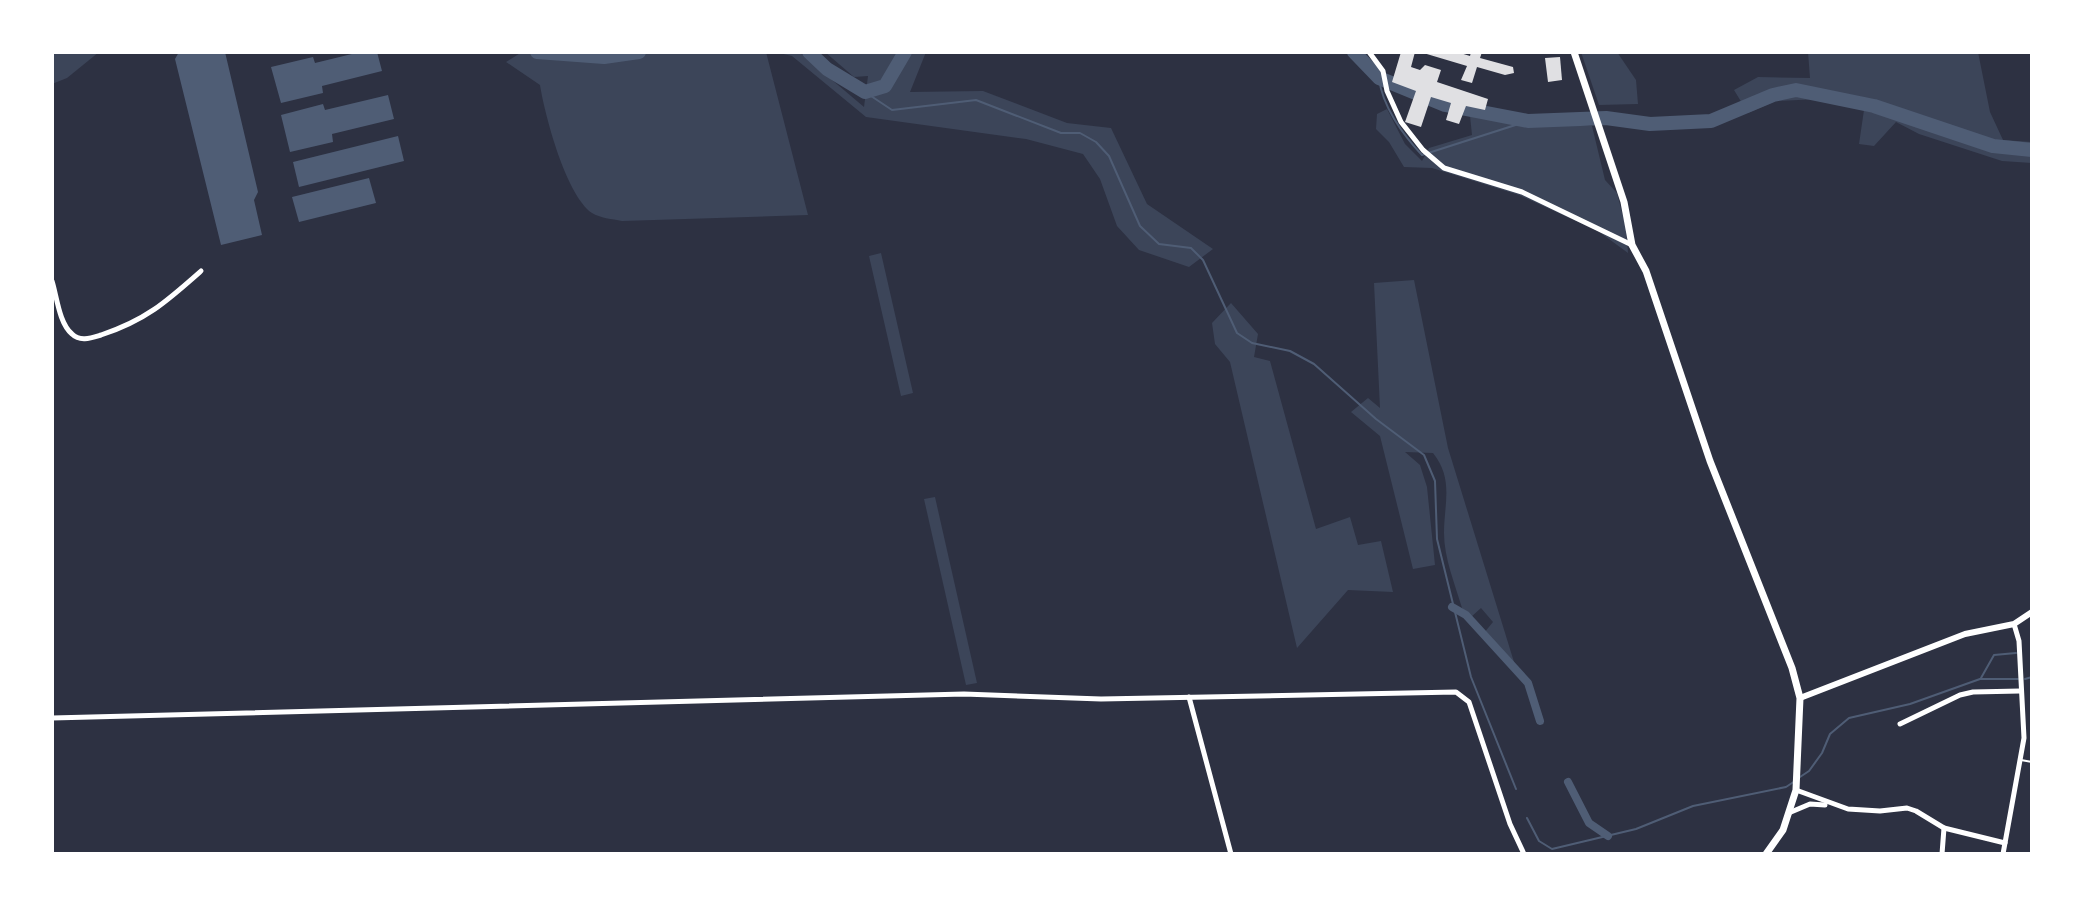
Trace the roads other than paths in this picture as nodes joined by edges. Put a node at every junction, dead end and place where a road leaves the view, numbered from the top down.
1 (1369, 52) edge
2 (1574, 52) edge
3 (1632, 245) junction
4 (201, 271) dead end
5 (52, 281) edge
6 (2032, 612) edge
7 (2014, 624) junction
8 (2020, 688) junction
9 (1189, 697) junction
10 (1800, 698) junction
11 (52, 718) edge
12 (1900, 724) dead end
13 (2020, 760) junction
14 (2032, 762) edge
15 (1796, 790) junction
16 (1830, 805) junction
17 (1791, 812) junction
18 (1944, 828) junction
19 (2005, 843) junction
20 (1231, 854) edge
21 (1524, 854) edge
22 (1766, 854) edge
23 (1942, 854) edge
24 (2003, 854) edge

1 - 3 street
2 - 3 main road
3 - 10 main road
4 - 5 street
6 - 7 street
7 - 8 street
7 - 10 street
8 - 12 street
8 - 13 street
9 - 11 street
9 - 20 street
9 - 21 street
10 - 15 main road
13 - 14 lane
13 - 19 street
15 - 16 street
15 - 17 main road
16 - 17 street
16 - 18 street
17 - 22 main road
18 - 19 street
18 - 23 street
19 - 24 street

